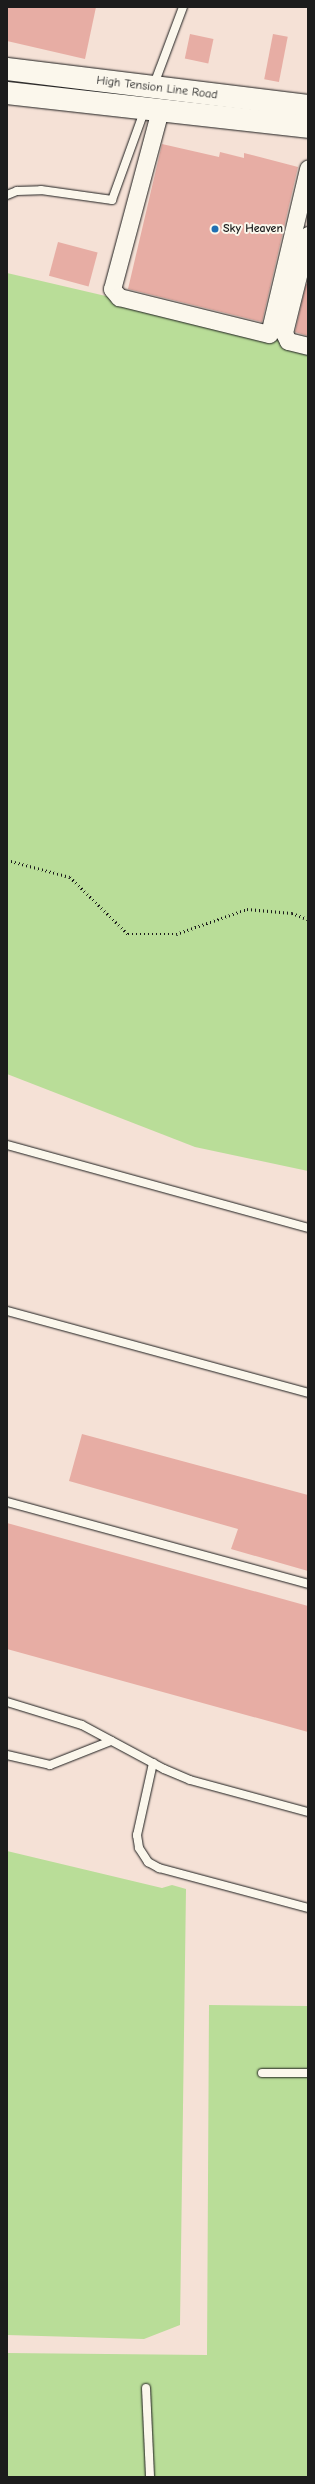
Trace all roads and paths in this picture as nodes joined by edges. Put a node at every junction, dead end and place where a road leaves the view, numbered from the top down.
1 (183, 7) edge
2 (7, 69) edge
3 (153, 87) junction
4 (7, 93) edge
5 (308, 106) edge
6 (153, 109) junction
7 (308, 127) edge
8 (308, 169) edge
9 (7, 195) edge
10 (308, 236) edge
11 (308, 346) edge
12 (7, 860) edge
13 (308, 919) edge
14 (7, 1145) edge
15 (308, 1228) edge
16 (7, 1311) edge
17 (308, 1393) edge
18 (7, 1502) edge
19 (308, 1584) edge
20 (7, 1702) edge
21 (111, 1741) junction
22 (7, 1755) edge
23 (153, 1763) junction
24 (308, 1812) edge
25 (308, 1908) edge
26 (262, 2073) dead end
27 (308, 2073) edge
28 (146, 2388) dead end
29 (150, 2477) edge

1 - 3 lane
2 - 3 main road, High Tension Line Road
3 - 5 main road, High Tension Line Road
4 - 6 main road, High Tension Line Road
6 - 7 main road, High Tension Line Road
6 - 8 street
6 - 9 lane
10 - 11 street
12 - 13 path
14 - 15 lane
16 - 17 lane
18 - 19 lane
20 - 21 lane
21 - 22 lane
21 - 23 lane
23 - 24 lane
23 - 25 lane
26 - 27 lane
28 - 29 lane

